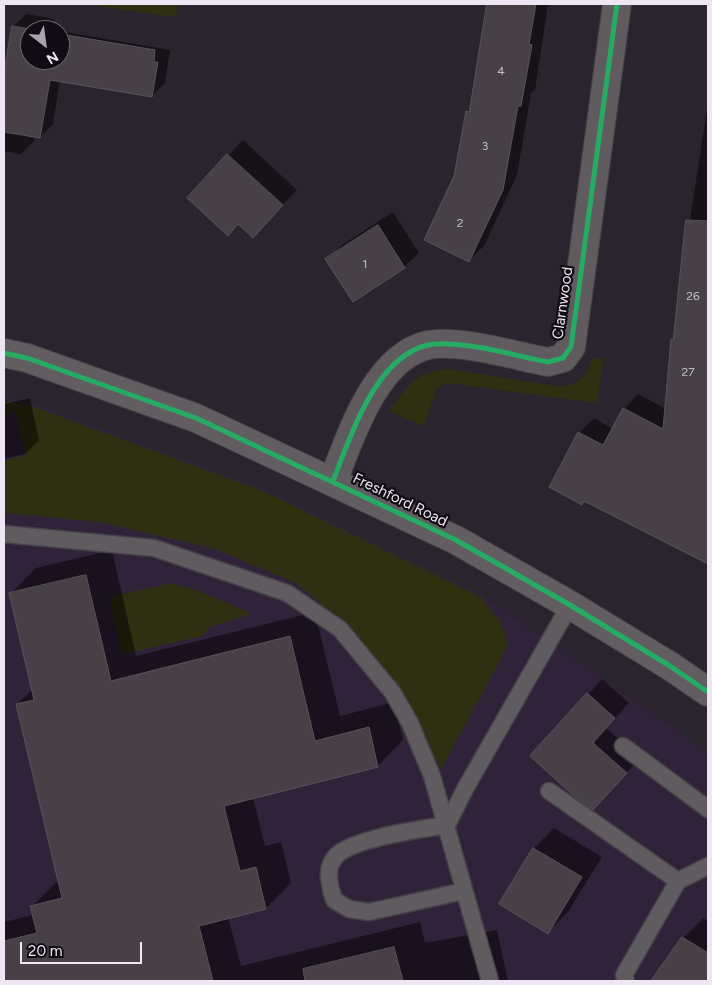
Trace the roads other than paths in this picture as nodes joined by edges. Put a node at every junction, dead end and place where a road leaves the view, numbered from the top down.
1 (618, 4) edge
2 (4, 353) edge
3 (333, 481) junction
4 (4, 534) edge
5 (570, 604) junction
6 (708, 692) edge
7 (623, 746) dead end
8 (549, 791) dead end
9 (708, 809) edge
10 (447, 825) junction
11 (708, 866) edge
12 (678, 881) junction
13 (464, 891) junction
14 (490, 981) edge
15 (626, 981) edge

1 - 3 street, Clarnwood
2 - 3 main road, Freshford Road
3 - 5 main road, Freshford Road
4 - 10 lane
5 - 6 main road, Freshford Road
5 - 10 lane
7 - 9 lane
8 - 12 lane
10 - 13 lane
10 - 13 lane
11 - 12 lane
12 - 15 lane
13 - 14 lane

